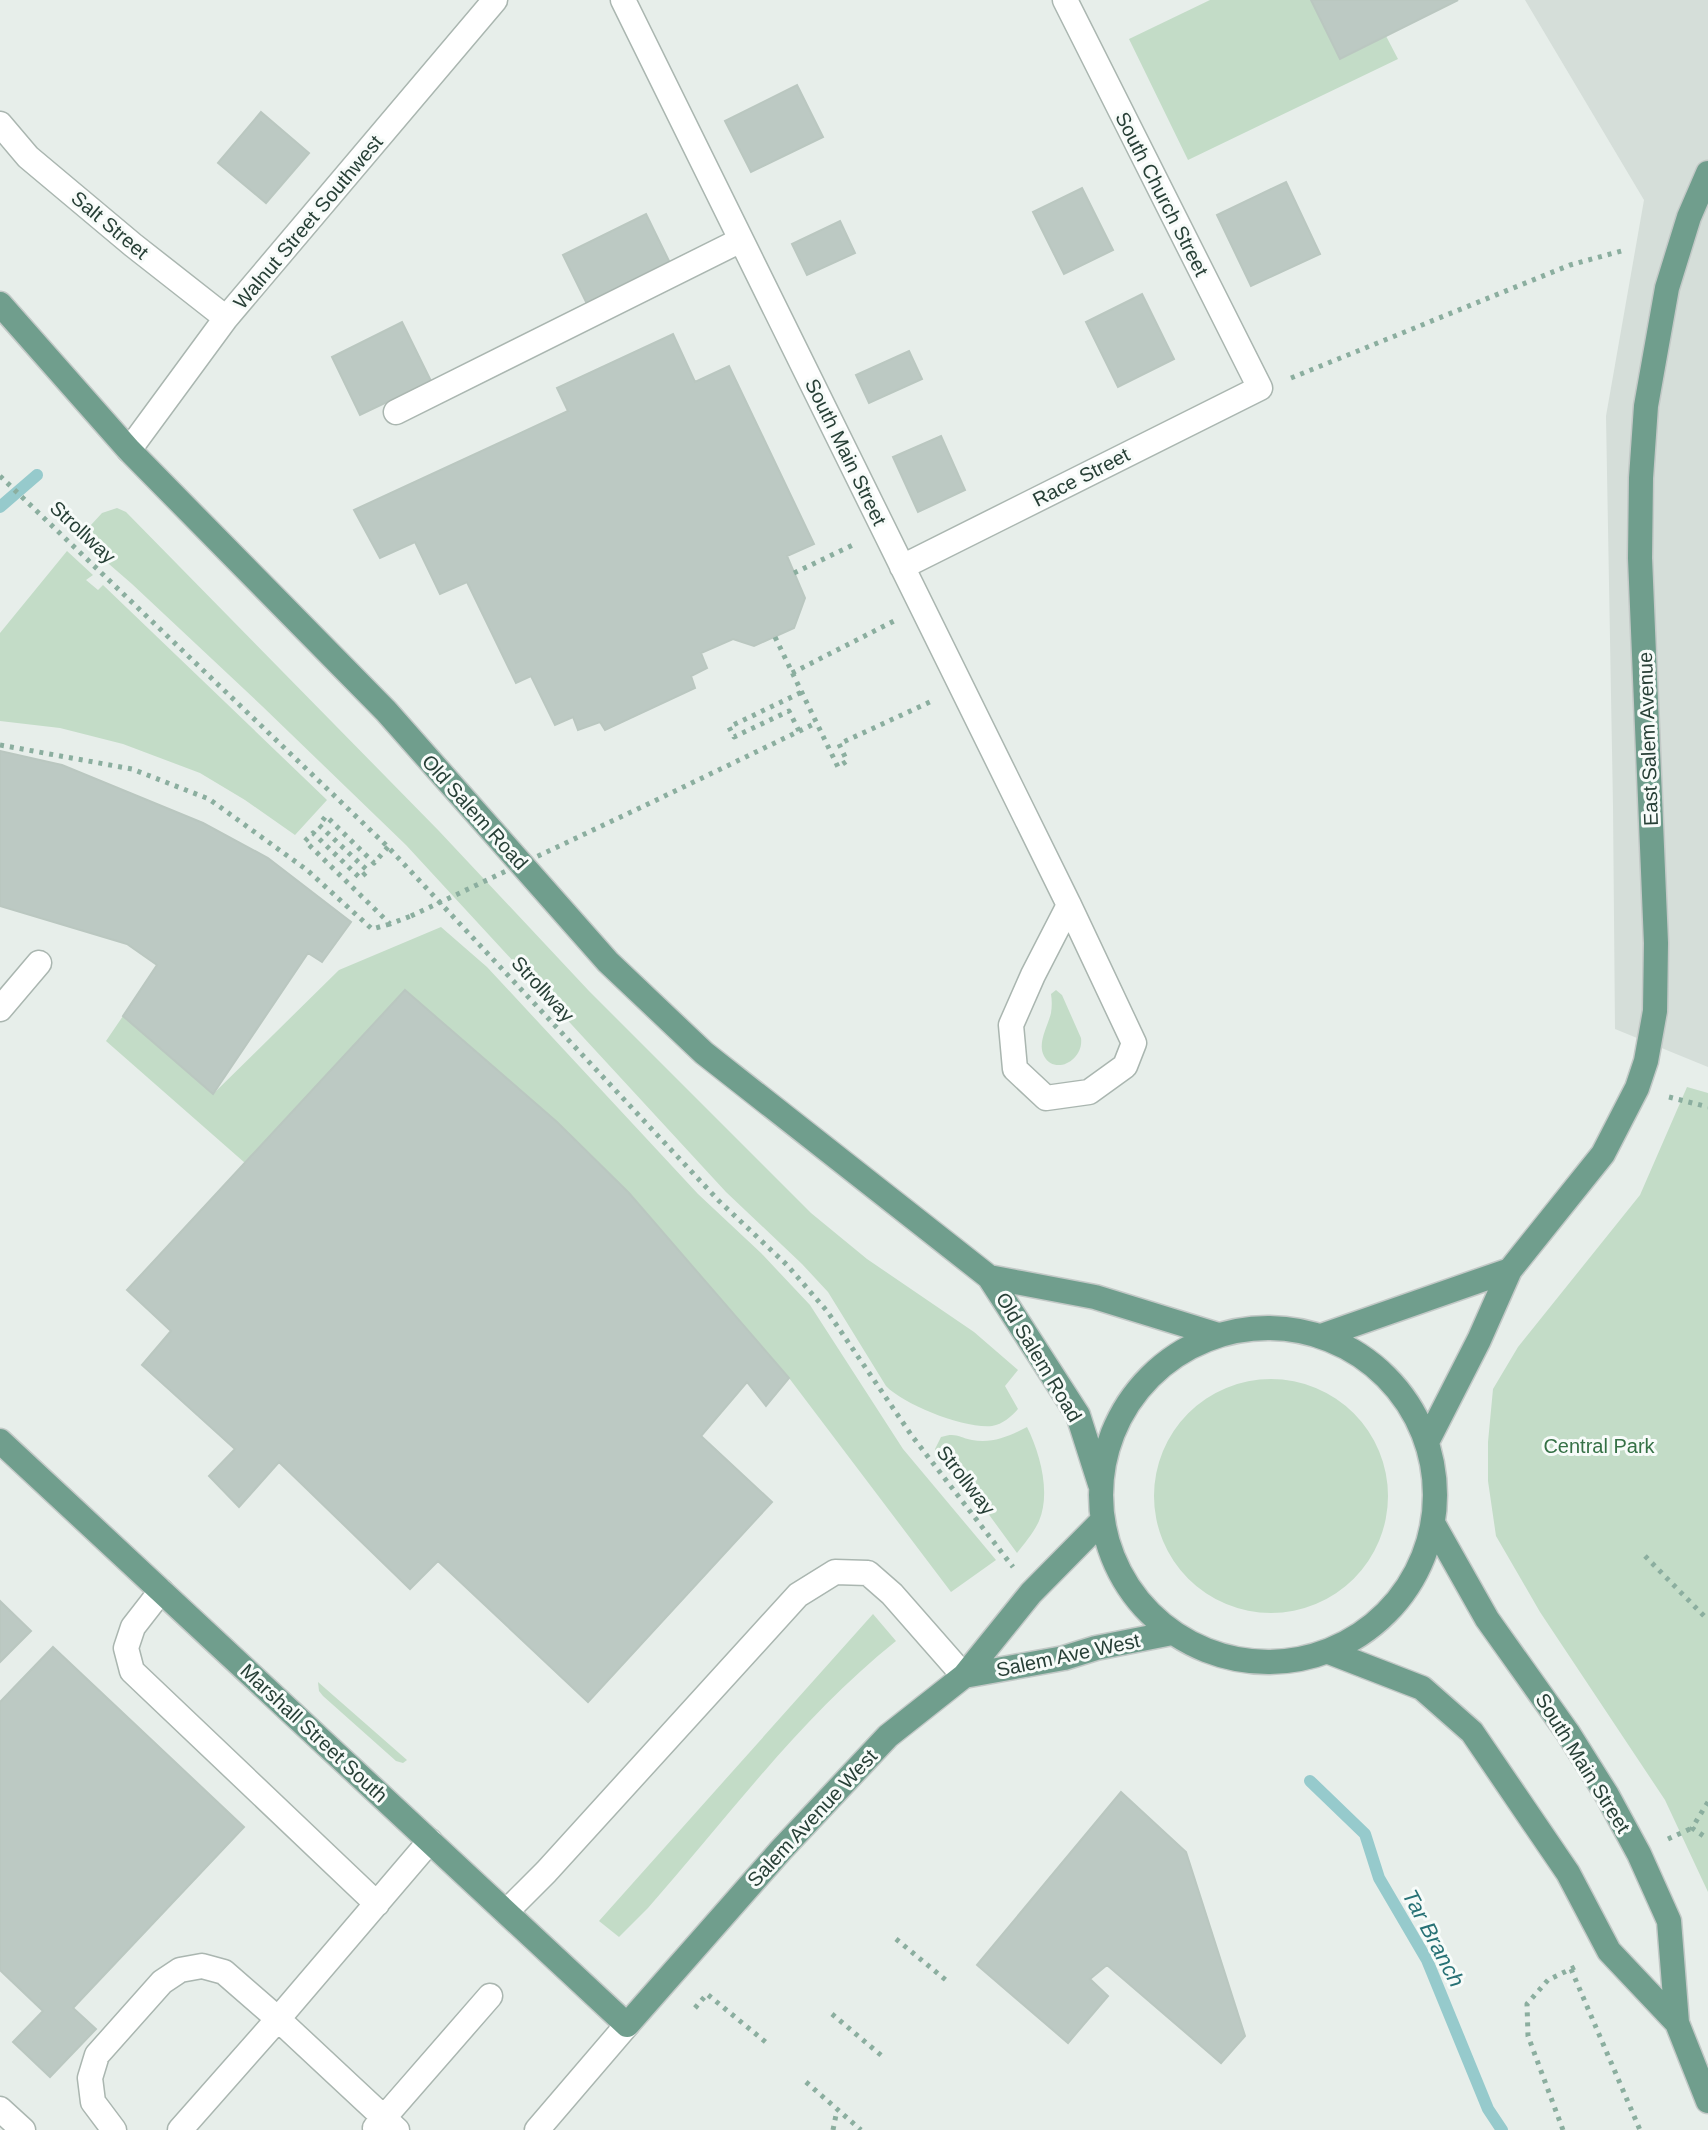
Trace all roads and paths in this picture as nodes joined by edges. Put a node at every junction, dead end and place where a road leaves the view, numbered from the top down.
1 (495, 0) edge
2 (623, 0) edge
3 (1065, 0) edge
4 (0, 124) edge
5 (1708, 173) edge
6 (741, 240) junction
7 (1625, 250) dead end
8 (0, 304) edge
9 (226, 318) junction
10 (1260, 388) junction
11 (396, 412) dead end
12 (129, 450) junction
13 (0, 476) edge
14 (884, 530) junction
15 (902, 567) junction
16 (794, 573) dead end
17 (922, 606) junction
18 (775, 637) dead end
19 (792, 673) junction
20 (961, 687) junction
21 (802, 692) junction
22 (816, 723) junction
23 (799, 731) junction
24 (0, 745) edge
25 (388, 847) junction
26 (1069, 905) junction
27 (390, 924) junction
28 (39, 963) dead end
29 (0, 1009) edge
30 (1510, 1270) junction
31 (989, 1277) junction
32 (1218, 1335) junction
33 (1321, 1336) junction
34 (1428, 1440) junction
35 (1, 1443) edge
36 (1100, 1484) junction
37 (1102, 1521) junction
38 (1434, 1525) junction
39 (1645, 1556) dead end
40 (1013, 1567) dead end
41 (161, 1591) junction
42 (1708, 1620) edge
43 (1172, 1633) junction
44 (1329, 1652) junction
45 (964, 1676) junction
46 (1708, 1802) edge
47 (1708, 1839) edge
48 (430, 1841) junction
49 (377, 1904) junction
50 (506, 1912) junction
51 (896, 1939) dead end
52 (947, 1981) dead end
53 (490, 1996) dead end
54 (695, 2008) dead end
55 (832, 2014) dead end
56 (278, 2019) junction
57 (1677, 2023) junction
58 (627, 2025) junction
59 (768, 2044) dead end
60 (882, 2056) dead end
61 (806, 2082) dead end
62 (1708, 2101) edge
63 (0, 2109) edge
64 (837, 2109) junction
65 (385, 2126) edge
66 (23, 2130) edge
67 (114, 2130) edge
68 (180, 2130) edge
69 (537, 2130) edge
70 (833, 2130) edge
71 (861, 2130) edge
72 (1563, 2130) edge
73 (1640, 2130) edge

1 - 9 street, Walnut Street Southwest
2 - 6 street, South Main Street
3 - 10 street, South Church Street
4 - 9 street, Salt Street
5 - 30 main road, East Salem Avenue
6 - 11 street
6 - 14 street, South Main Street
7 - 10 path
8 - 12 main road, Old Salem Road
9 - 12 street, Walnut Street Southwest
10 - 15 street, Race Street
12 - 31 main road, Old Salem Road
13 - 25 path, Strollway
14 - 15 street, South Main Street
14 - 16 path
15 - 17 street, South Main Street
17 - 19 path
17 - 20 street, South Main Street
18 - 19 path
19 - 21 path
20 - 22 path
20 - 26 street, South Main Street
21 - 22 path
21 - 23 path
22 - 23 path
23 - 27 path, bridge
24 - 27 path
25 - 27 path
25 - 40 path, Strollway
26 - 26 street, South Main Street
28 - 29 street
30 - 33 main road
30 - 34 main road, East Salem Avenue
31 - 32 main road, Old Salem Road
31 - 36 main road, Old Salem Road
32 - 33 main road
32 - 36 main road
33 - 34 main road
34 - 38 main road
35 - 41 main road, Marshall Street South
36 - 37 main road
37 - 43 main road
37 - 45 main road, Salem Avenue West
38 - 44 main road
38 - 57 main road, South Main Street
39 - 42 path
41 - 48 main road, Marshall Street South
41 - 49 street
43 - 44 main road
43 - 45 main road, Salem Ave West
44 - 57 main road, South Main Street
45 - 50 street
45 - 58 main road, Salem Avenue West
46 - 47 path
48 - 49 street
48 - 50 main road, Marshall Street South
49 - 56 street
50 - 58 main road, Marshall Street South
51 - 52 path
53 - 65 street
54 - 59 path
55 - 60 path
56 - 65 street
56 - 67 street
56 - 68 street
57 - 62 main road, South Main Street
58 - 69 street, Salem Avenue West
61 - 64 path
63 - 66 street
64 - 70 path
64 - 71 path
72 - 73 path

